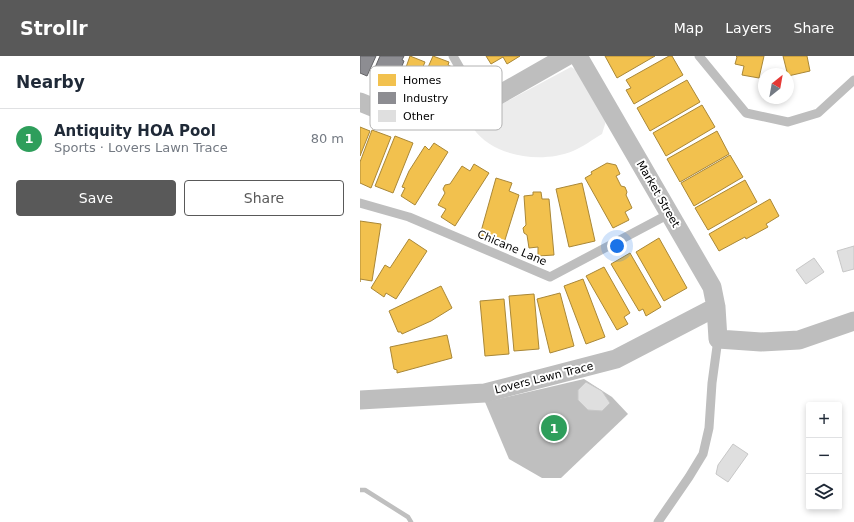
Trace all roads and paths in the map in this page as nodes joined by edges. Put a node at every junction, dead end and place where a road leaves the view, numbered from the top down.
1 (453, 56) edge
2 (567, 56) edge
3 (578, 56) edge
4 (699, 56) edge
5 (459, 66) edge
6 (854, 80) edge
7 (502, 93) edge
8 (360, 102) edge
9 (370, 106) edge
10 (360, 203) edge
11 (669, 214) junction
12 (716, 307) junction
13 (854, 321) edge
14 (718, 339) junction
15 (360, 400) edge
16 (658, 522) edge

1 - 5 lane
2 - 7 street
3 - 11 street, Market Street
4 - 6 lane
8 - 9 street
10 - 11 lane, Chicane Lane
11 - 12 street, Market Street
12 - 14 street, Market Street
12 - 15 street, Lovers Lawn Trace
13 - 14 street
14 - 16 lane

